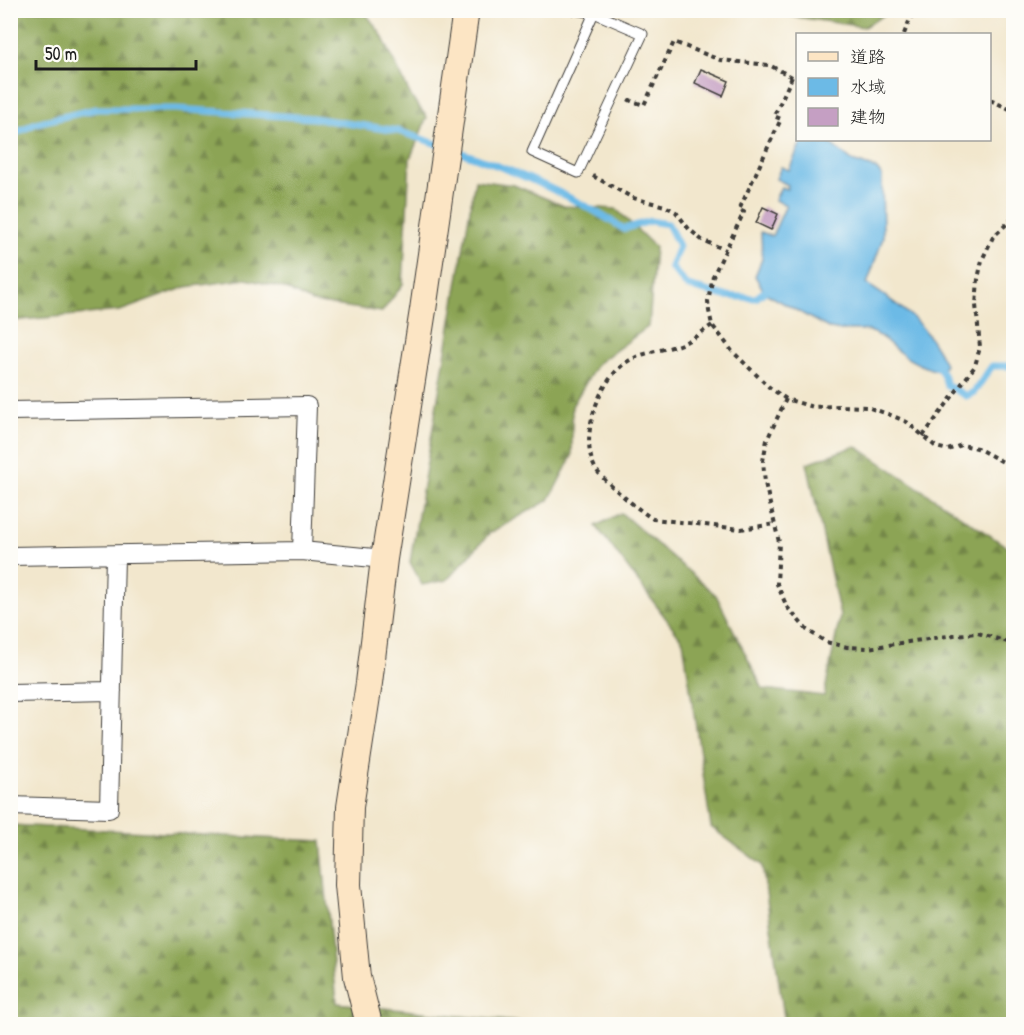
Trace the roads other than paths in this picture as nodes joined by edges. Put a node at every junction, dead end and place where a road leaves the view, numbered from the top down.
1 (466, 10) edge
2 (574, 10) edge
3 (594, 13) junction
4 (10, 411) edge
5 (302, 551) junction
6 (115, 555) junction
7 (10, 556) edge
8 (384, 559) junction
9 (112, 691) junction
10 (10, 693) edge
11 (10, 806) edge
12 (369, 1024) edge

1 - 8 street
2 - 3 lane
3 - 3 lane
4 - 5 street
5 - 6 street
5 - 8 street
6 - 7 street
6 - 9 street
8 - 12 street
9 - 10 street
9 - 11 street

